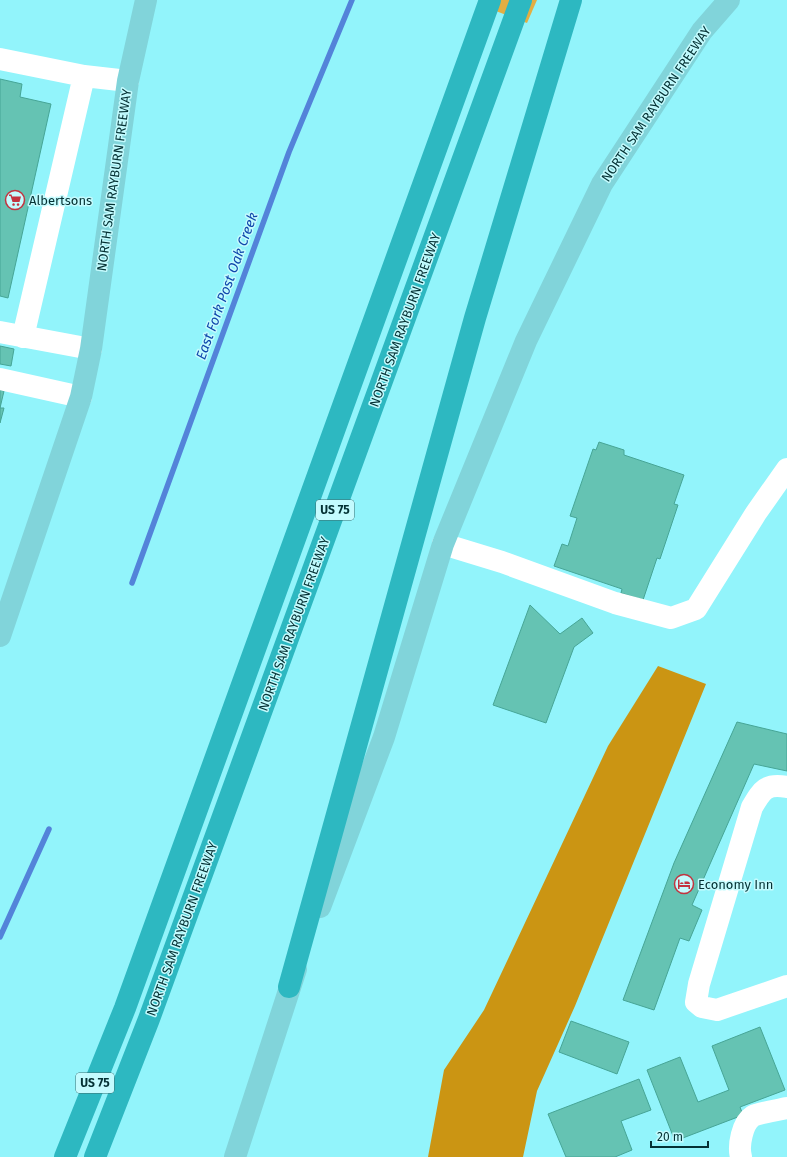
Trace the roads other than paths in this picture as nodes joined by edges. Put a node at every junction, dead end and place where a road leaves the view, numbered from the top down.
1 (146, 0) edge
2 (490, 0) edge
3 (521, 0) edge
4 (571, 0) edge
5 (729, 0) edge
6 (0, 59) edge
7 (84, 76) junction
8 (128, 81) junction
9 (0, 332) edge
10 (23, 337) junction
11 (91, 349) junction
12 (0, 379) edge
13 (81, 397) junction
14 (787, 469) edge
15 (443, 544) junction
16 (0, 636) edge
17 (787, 787) edge
18 (787, 986) edge
19 (289, 987) junction
20 (787, 1108) edge
21 (65, 1157) edge
22 (95, 1157) edge
23 (235, 1157) edge
24 (741, 1157) edge

1 - 8 main road, NORTH SAM RAYBURN FREEWAY
2 - 21 highway, NORTH SAM RAYBURN FREEWAY / US 75
3 - 22 highway, NORTH SAM RAYBURN FREEWAY / US 75
4 - 19 highway
5 - 15 main road, NORTH SAM RAYBURN FREEWAY
6 - 7 lane
7 - 8 lane
7 - 10 lane
8 - 11 main road, NORTH SAM RAYBURN FREEWAY
9 - 10 lane
10 - 11 lane
11 - 13 main road, NORTH SAM RAYBURN FREEWAY
12 - 13 lane
13 - 16 main road, NORTH SAM RAYBURN FREEWAY
14 - 15 lane
15 - 19 main road, NORTH SAM RAYBURN FREEWAY
17 - 18 lane
19 - 23 main road
20 - 24 lane

